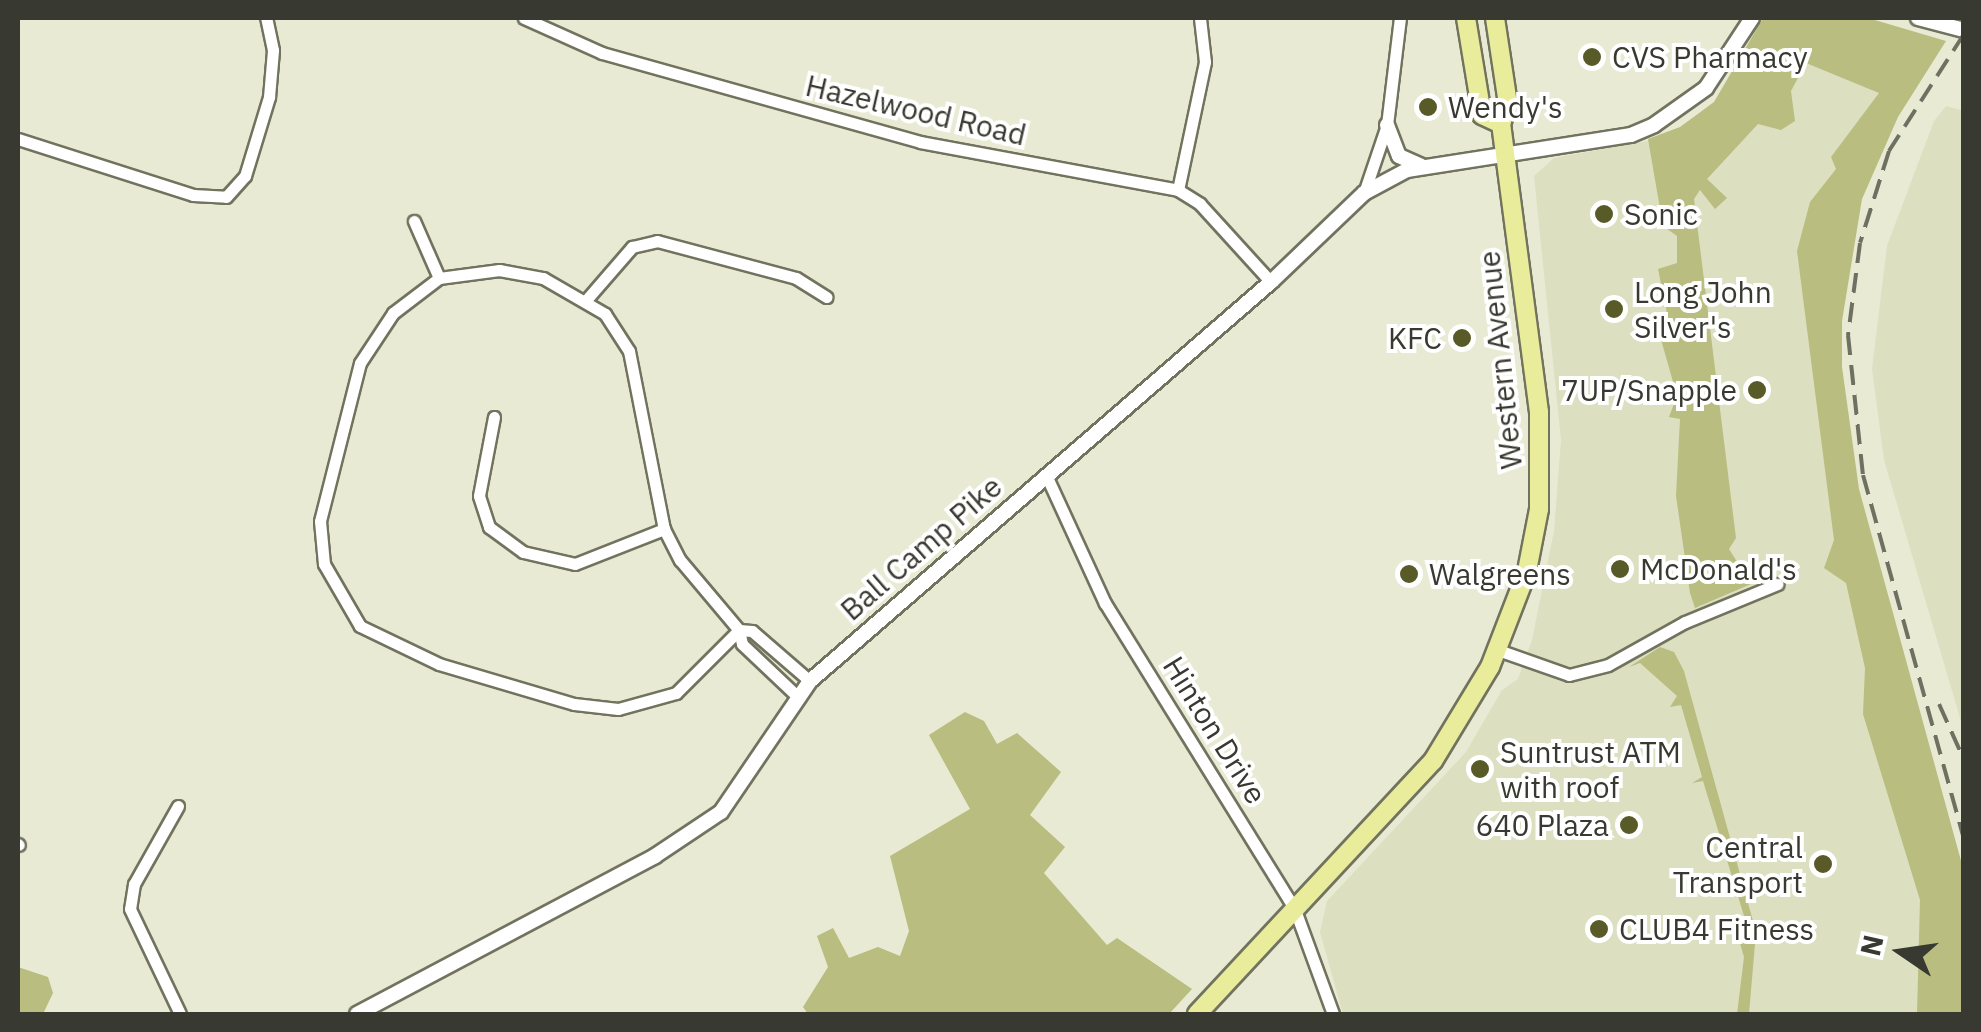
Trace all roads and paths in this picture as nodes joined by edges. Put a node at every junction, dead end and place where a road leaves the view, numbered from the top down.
1 (266, 18) edge
2 (524, 18) edge
3 (1200, 18) edge
4 (1400, 18) edge
5 (1466, 18) edge
6 (1495, 18) edge
7 (1741, 18) edge
8 (1752, 18) edge
9 (1918, 18) edge
10 (1964, 30) edge
11 (1732, 51) junction
12 (1501, 124) junction
13 (1387, 125) junction
14 (18, 139) edge
15 (1505, 153) junction
16 (1422, 166) junction
17 (1178, 190) junction
18 (1364, 194) junction
19 (414, 221) dead end
20 (439, 278) junction
21 (1271, 282) junction
22 (827, 297) dead end
23 (588, 298) junction
24 (494, 416) dead end
25 (1046, 476) junction
26 (664, 529) junction
27 (1776, 584) dead end
28 (739, 630) junction
29 (1498, 650) junction
30 (810, 682) junction
31 (797, 696) junction
32 (178, 806) dead end
33 (1294, 910) junction
34 (180, 1014) edge
35 (357, 1014) edge
36 (1197, 1014) edge
37 (1333, 1014) edge

1 - 14 street
2 - 17 street, Hazelwood Road
3 - 17 street
4 - 13 street, Ball Camp Pike
5 - 12 main road, Western Avenue
6 - 12 main road, Western Avenue
7 - 11 street
8 - 11 street
9 - 10 street
11 - 15 street
12 - 15 main road, Western Avenue
13 - 16 street
13 - 18 street, Ball Camp Pike
15 - 16 street
15 - 29 main road, Western Avenue
16 - 18 street
17 - 21 street, Hazelwood Road
18 - 21 street, Ball Camp Pike
19 - 20 street
20 - 23 street
20 - 28 street
21 - 25 street, Ball Camp Pike
22 - 23 street
23 - 26 street
24 - 26 street
25 - 30 street, Ball Camp Pike
25 - 33 street, Hinton Drive
26 - 28 street
27 - 29 street
28 - 30 street
28 - 31 street
29 - 33 main road, Western Avenue
30 - 31 street, Ball Camp Pike
31 - 35 street, Ball Camp Pike
32 - 34 street
33 - 36 main road, Western Avenue
33 - 37 street, Hinton Drive

